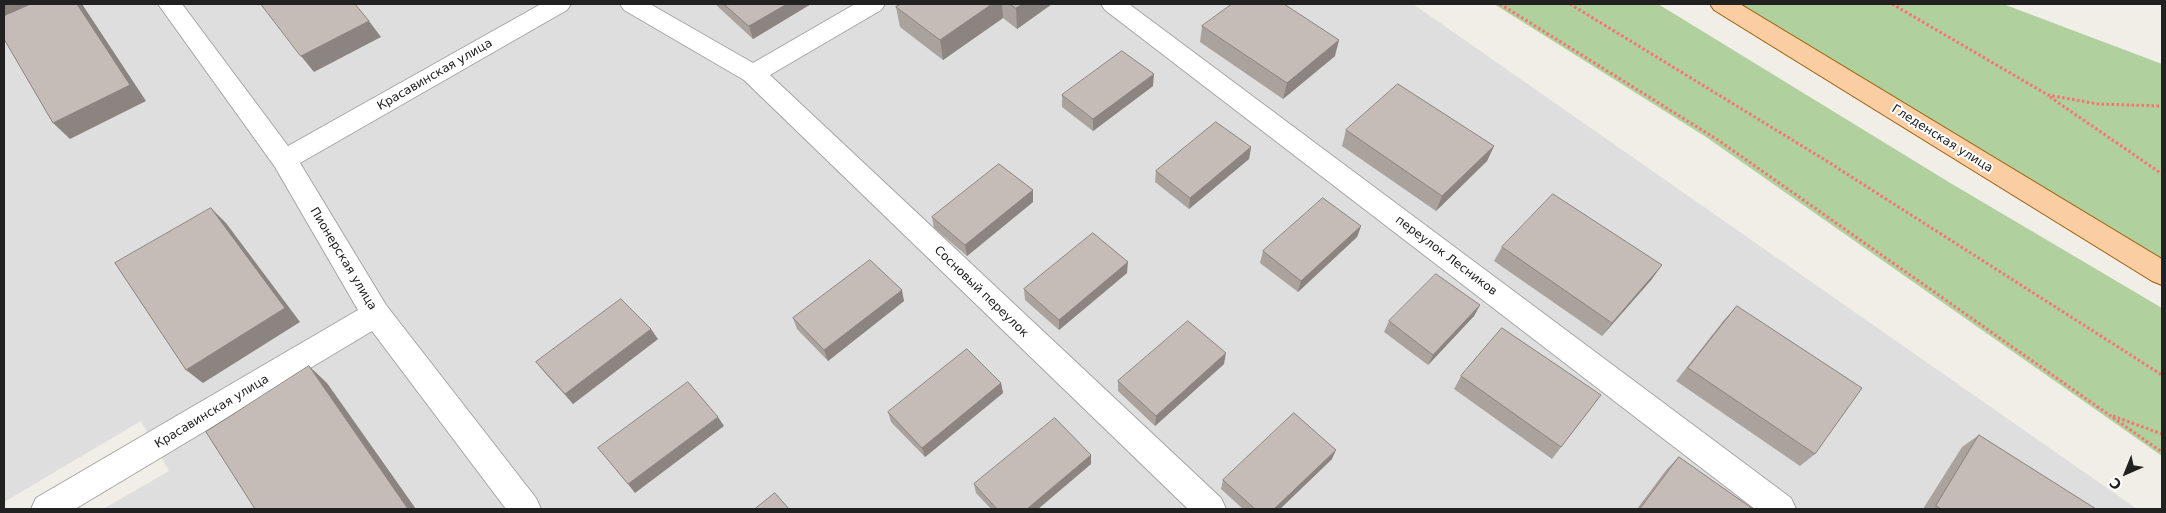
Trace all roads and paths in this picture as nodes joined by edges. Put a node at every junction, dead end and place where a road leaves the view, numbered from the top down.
1 (170, 4) edge
2 (559, 4) edge
3 (632, 4) edge
4 (872, 4) edge
5 (1113, 4) edge
6 (1500, 4) edge
7 (1570, 4) edge
8 (1722, 4) edge
9 (1892, 4) edge
10 (753, 74) junction
11 (2048, 95) junction
12 (2162, 106) edge
13 (284, 160) junction
14 (2162, 174) edge
15 (2162, 273) edge
16 (376, 314) junction
17 (2162, 376) edge
18 (2107, 414) junction
19 (2162, 434) edge
20 (2162, 452) edge
21 (515, 506) edge
22 (48, 509) edge
23 (1210, 509) edge
24 (1780, 509) edge

1 - 13 street, Пионерская улица
2 - 13 street, Красавинская улица
3 - 10 street
4 - 10 street
5 - 24 street, переулок Лесников
6 - 18 path
7 - 17 path
8 - 15 main road, Гледенская улица
9 - 11 path
10 - 23 street, Сосновый переулок
11 - 12 path
11 - 14 path
13 - 16 street, Пионерская улица
16 - 21 street, Пионерская улица
16 - 22 street, Красавинская улица
18 - 19 path
18 - 20 path

